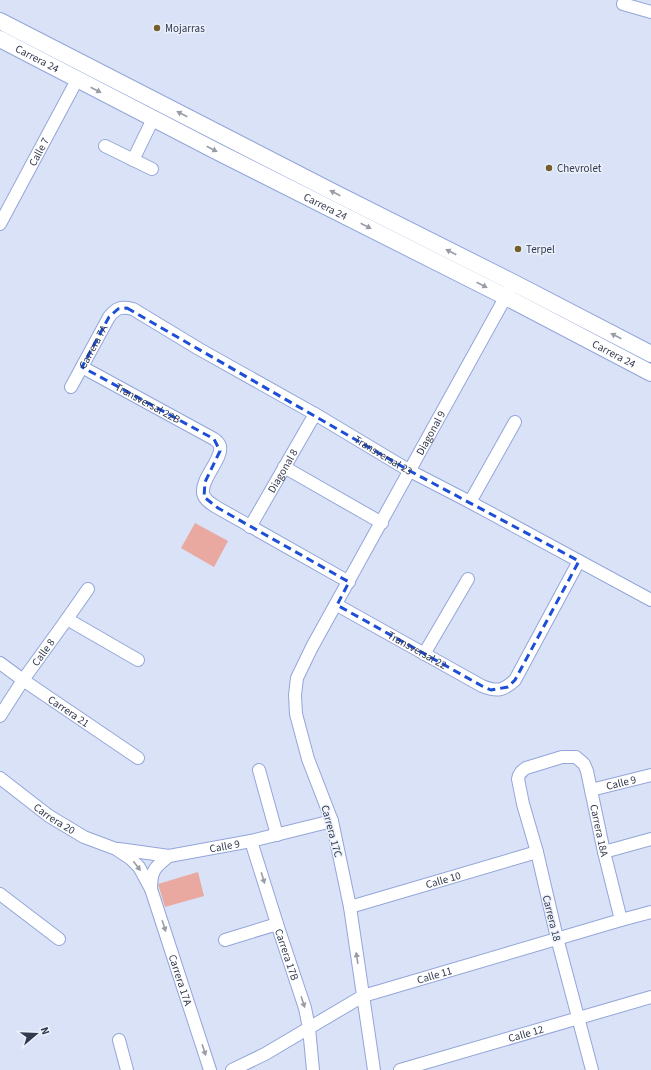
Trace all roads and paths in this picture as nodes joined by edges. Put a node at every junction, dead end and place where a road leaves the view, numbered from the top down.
1 (623, 4) dead end
2 (651, 12) edge
3 (5, 23) edge
4 (1, 42) edge
5 (77, 80) junction
6 (153, 119) junction
7 (105, 146) dead end
8 (133, 160) junction
9 (152, 169) dead end
10 (0, 224) edge
11 (514, 283) junction
12 (506, 297) junction
13 (118, 309) joint
14 (651, 354) edge
15 (82, 367) junction
16 (651, 373) edge
17 (71, 387) dead end
18 (315, 414) junction
19 (515, 422) dead end
20 (284, 467) junction
21 (410, 471) junction
22 (470, 502) junction
23 (382, 523) junction
24 (250, 527) junction
25 (579, 561) junction
26 (468, 579) dead end
27 (349, 582) junction
28 (88, 589) dead end
29 (651, 600) edge
30 (337, 604) junction
31 (67, 619) junction
32 (424, 654) junction
33 (138, 660) dead end
34 (0, 663) edge
35 (23, 680) junction
36 (0, 716) edge
37 (138, 758) dead end
38 (562, 758) joint
39 (259, 770) dead end
40 (651, 775) edge
41 (0, 778) edge
42 (591, 790) junction
43 (332, 821) junction
44 (277, 835) junction
45 (651, 839) edge
46 (251, 841) junction
47 (116, 849) junction
48 (537, 852) junction
49 (604, 852) junction
50 (169, 856) junction
51 (151, 889) junction
52 (0, 894) edge
53 (350, 908) junction
54 (651, 912) edge
55 (621, 920) junction
56 (277, 924) junction
57 (557, 938) junction
58 (59, 939) dead end
59 (224, 940) dead end
60 (363, 996) junction
61 (651, 997) edge
62 (579, 1018) junction
63 (309, 1028) junction
64 (119, 1040) dead end
65 (127, 1070) edge
66 (210, 1070) edge
67 (232, 1070) edge
68 (313, 1070) edge
69 (374, 1070) edge
70 (400, 1070) edge
71 (592, 1070) edge

1 - 2 street
3 - 4 street
11 -> 3 main road, Carrera 24
4 - 5 main road, Carrera 24
5 -> 6 main road, Carrera 24
5 - 10 street, Calle 7
6 - 8 street
6 -> 12 main road, Carrera 24
7 - 8 street
8 - 9 street
11 - 12 street, Diagonal 9
14 -> 11 main road, Carrera 24
12 - 16 main road, Carrera 24
12 - 21 street, Diagonal 9
13 - 15 street, Carrera 7A
13 - 18 street, Transversal 23
15 - 17 street, Carrera 7A
15 - 24 street, Transversal 22B
18 - 20 street, Diagonal 8
18 - 21 street, Transversal 23
19 - 22 street
20 - 23 street
20 - 24 street, Diagonal 8
21 - 22 street, Transversal 23
21 - 23 street, Diagonal 9
22 - 25 street, Transversal 23
23 - 27 street, Diagonal 9
24 - 27 street
25 - 29 street, Transversal 23
25 - 32 street, Transversal 22
26 - 32 street
27 - 30 street, Diagonal 9
28 - 31 street, Calle 8
30 - 32 street, Transversal 22
30 - 43 street, Carrera 17C
31 - 33 street
31 - 35 street, Calle 8
34 - 35 street, Carrera 21
35 - 36 street, Calle 8
35 - 37 street, Carrera 21
38 - 42 street, Carrera 18A
38 - 48 street, Carrera 18
39 - 44 street
40 - 42 street, Calle 9
41 - 47 street, Carrera 20
42 - 49 street, Carrera 18A
43 - 44 street, Calle 9
43 - 53 street, Carrera 17C
44 - 46 street, Calle 9
45 - 49 street
46 - 50 street, Calle 9
46 -> 56 street, Carrera 17B
47 - 50 street, Calle 9
47 -> 51 street, Carrera 17A
48 - 53 street, Calle 10
48 - 57 street, Carrera 18
49 - 55 street, Carrera 18A
50 - 51 street, Carrera 17A
51 -> 66 street, Carrera 17A
52 - 58 street
60 -> 53 street, Carrera 17C
54 - 55 street, Calle 11
55 - 57 street, Calle 11
56 - 59 street
56 -> 63 street, Carrera 17B
57 - 60 street, Calle 11
57 - 62 street, Carrera 18
60 - 63 street, Calle 11
60 - 69 street, Carrera 17C
61 - 62 street, Calle 12
62 - 70 street, Calle 12
62 - 71 street, Carrera 18
63 - 67 street, Calle 11
63 - 68 street, Carrera 17B
64 - 65 street

